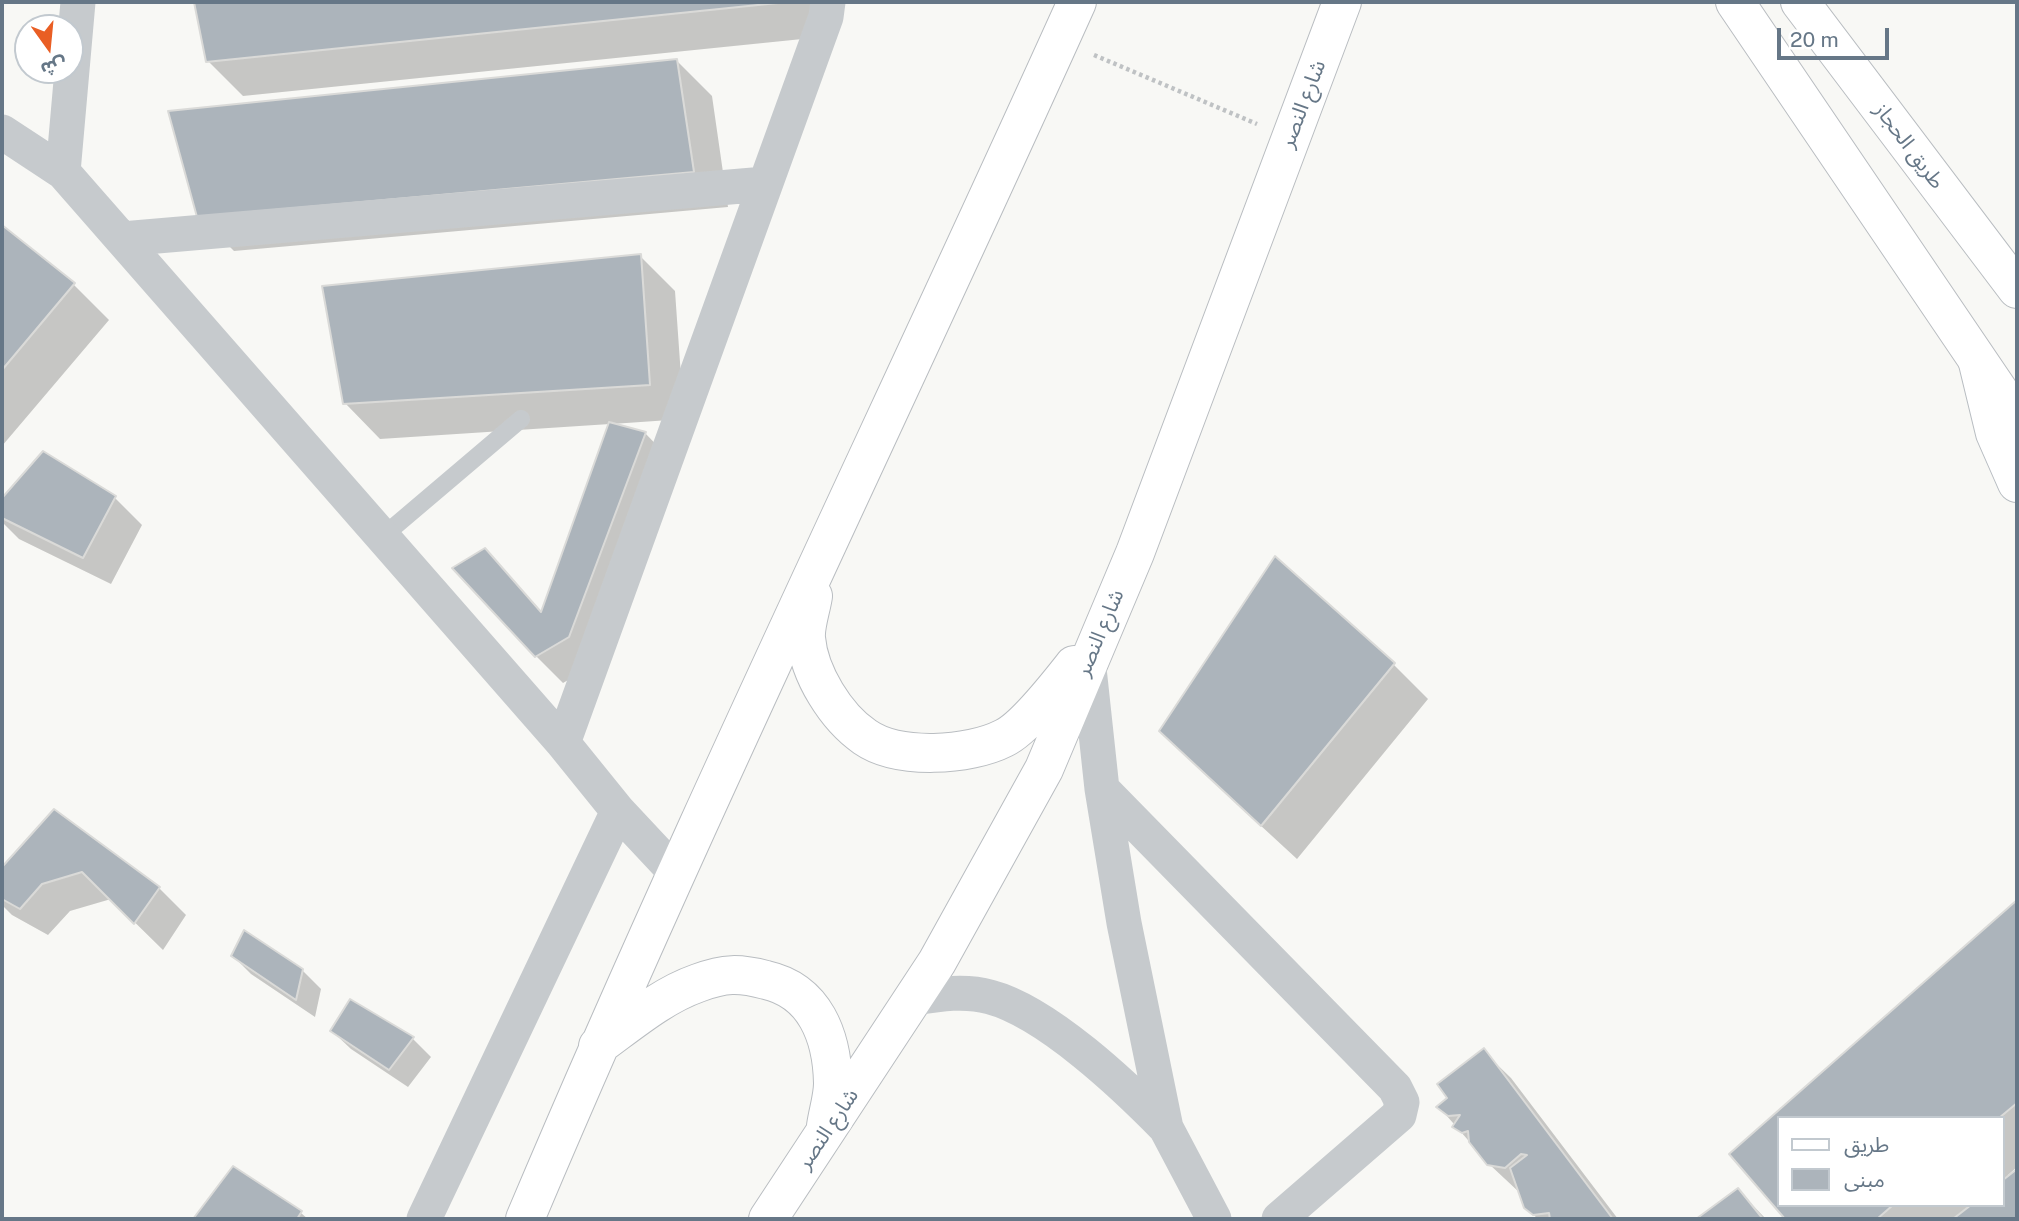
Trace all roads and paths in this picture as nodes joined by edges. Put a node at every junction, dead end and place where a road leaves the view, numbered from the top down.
1 (78, 2) edge
2 (828, 2) edge
3 (1077, 2) edge
4 (1342, 2) edge
5 (1735, 2) edge
6 (1800, 2) edge
7 (1060, 40) junction
8 (2, 132) edge
9 (1290, 138) junction
10 (63, 172) junction
11 (765, 184) junction
12 (122, 239) junction
13 (2017, 289) edge
14 (1976, 357) junction
15 (2017, 418) edge
16 (521, 419) dead end
17 (2017, 483) edge
18 (382, 537) junction
19 (820, 556) junction
20 (1095, 643) junction
21 (563, 743) junction
22 (1102, 789) junction
23 (618, 811) junction
24 (676, 873) junction
25 (915, 998) junction
26 (597, 1047) junction
27 (1167, 1128) junction
28 (824, 1135) junction
29 (424, 1219) edge
30 (524, 1219) edge
31 (768, 1219) edge
32 (1214, 1219) edge
33 (1279, 1219) edge

1 - 10 street
2 - 11 street
3 - 7 main road
4 - 9 main road, شارع النصر
5 - 14 main road
6 - 13 main road, طريق الحجاز
7 - 9 path
7 - 19 main road
8 - 10 street
9 - 20 main road, شارع النصر
10 - 12 street
11 - 12 street
11 - 21 street
12 - 18 street
14 - 15 main road
14 - 17 main road
16 - 18 lane
18 - 21 street
19 - 20 main road
19 - 24 main road
20 - 22 street
20 - 25 main road, شارع النصر
21 - 23 street
22 - 27 street
22 - 33 street
23 - 24 street
23 - 29 street
24 - 26 main road
25 - 27 street
25 - 28 main road, شارع النصر
26 - 28 main road
26 - 30 main road
27 - 32 street
28 - 31 main road, شارع النصر

